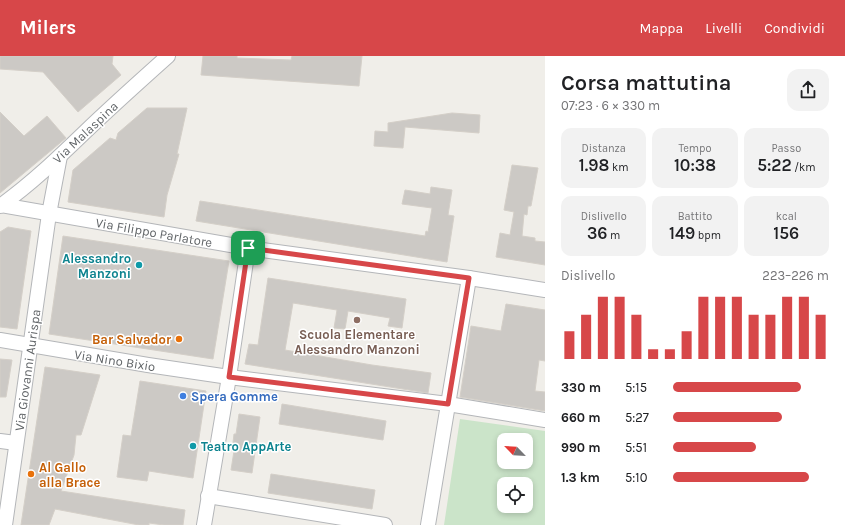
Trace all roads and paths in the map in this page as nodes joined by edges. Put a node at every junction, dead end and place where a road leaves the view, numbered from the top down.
1 (168, 56) edge
2 (60, 156) junction
3 (0, 205) edge
4 (49, 214) junction
5 (248, 248) junction
6 (469, 278) junction
7 (545, 290) edge
8 (0, 340) edge
9 (30, 345) junction
10 (229, 377) junction
11 (448, 404) junction
12 (545, 420) edge
13 (0, 441) edge
14 (16, 444) junction
15 (208, 496) junction
16 (5, 525) edge
17 (204, 525) edge
18 (385, 525) edge
19 (428, 525) edge

1 - 2 street, Via Malaspina
2 - 3 street, Via Malaspina
2 - 4 street, Via Giovanni Aurispa
3 - 4 street, Via Filippo Parlatore
4 - 5 street, Via Filippo Parlatore
4 - 9 street, Via Giovanni Aurispa
5 - 6 street, Via Filippo Parlatore
5 - 10 street
6 - 7 street, Via Filippo Parlatore
6 - 11 street
8 - 9 street, Via Nino Bixio
9 - 10 street, Via Nino Bixio
9 - 14 street, Via Giovanni Aurispa
10 - 11 street, Via Nino Bixio
10 - 15 street
11 - 12 street, Via Nino Bixio
11 - 19 street
13 - 14 street
14 - 16 street, Via Giovanni Aurispa
15 - 17 street
15 - 18 street

